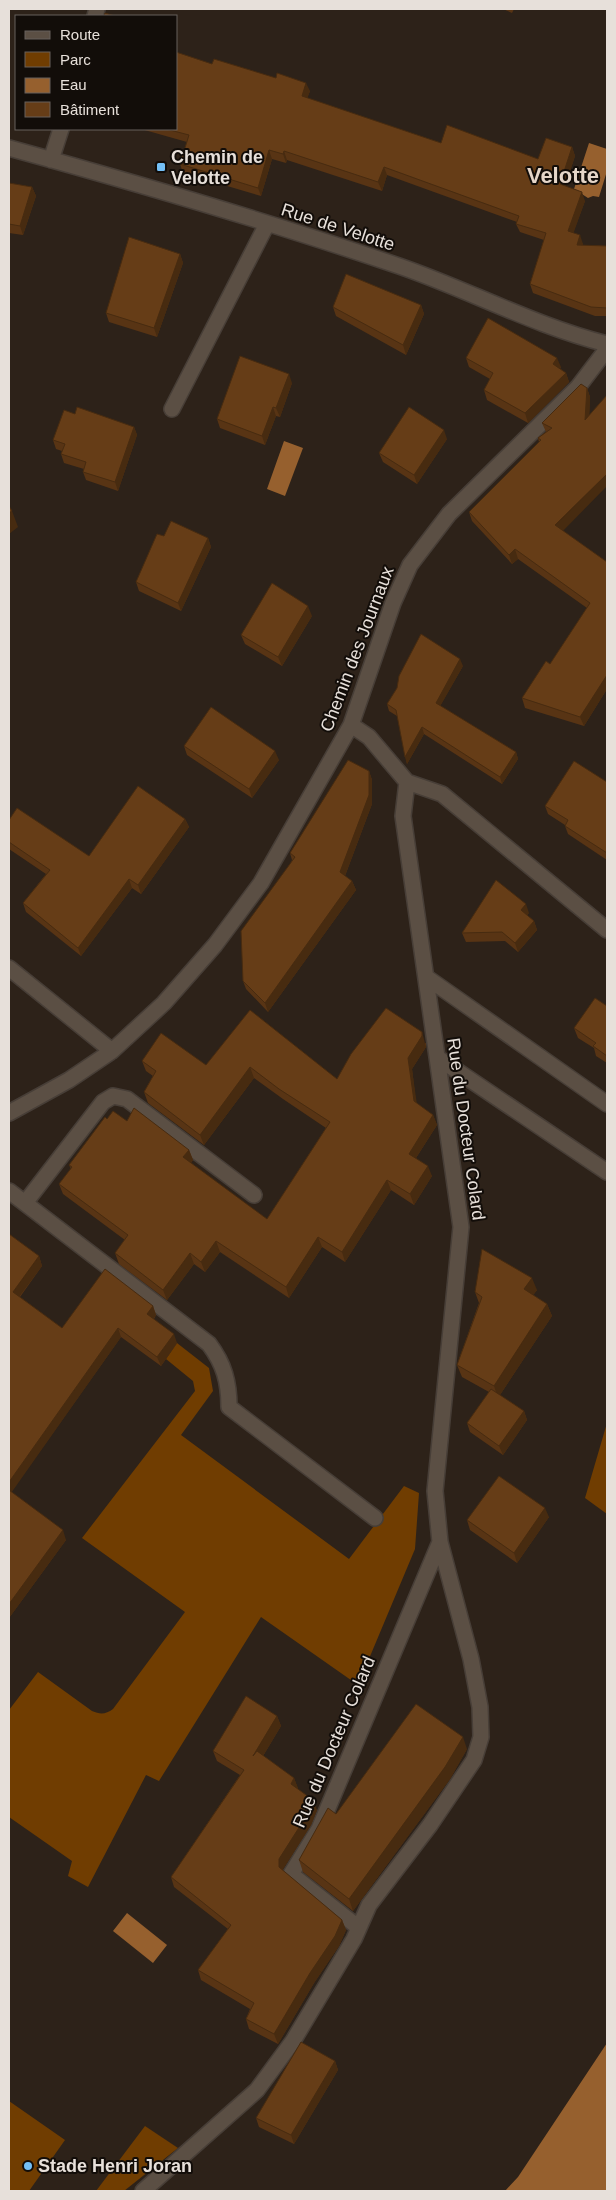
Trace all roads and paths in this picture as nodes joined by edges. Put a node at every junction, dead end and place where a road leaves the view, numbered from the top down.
1 (61, 130) edge
2 (9, 148) edge
3 (51, 160) junction
4 (267, 224) junction
5 (607, 344) edge
6 (607, 349) edge
7 (172, 408) dead end
8 (351, 725) junction
9 (407, 782) junction
10 (607, 930) edge
11 (9, 968) edge
12 (426, 977) junction
13 (112, 1051) junction
14 (438, 1058) junction
15 (607, 1104) edge
16 (9, 1113) edge
17 (607, 1172) edge
18 (9, 1191) edge
19 (254, 1195) dead end
20 (25, 1203) junction
21 (375, 1518) dead end
22 (440, 1542) junction
23 (359, 1928) junction
24 (143, 2191) edge

1 - 3 street
2 - 3 street, Rue de Velotte
3 - 4 street, Rue de Velotte
4 - 5 street, Rue de Velotte
4 - 7 street
6 - 8 street, Chemin des Journaux
8 - 9 street
8 - 13 street, Chemin des Journaux
9 - 10 street
9 - 12 street, Rue du Docteur Colard
11 - 13 street
12 - 14 street, Rue du Docteur Colard
12 - 15 street
13 - 16 street, Chemin des Journaux
14 - 17 street
14 - 22 street, Rue du Docteur Colard
18 - 20 street
19 - 20 street
20 - 21 street
22 - 23 street, Rue du Docteur Colard
22 - 23 street, Rue du Docteur Colard
23 - 24 street, Rue du Docteur Colard

